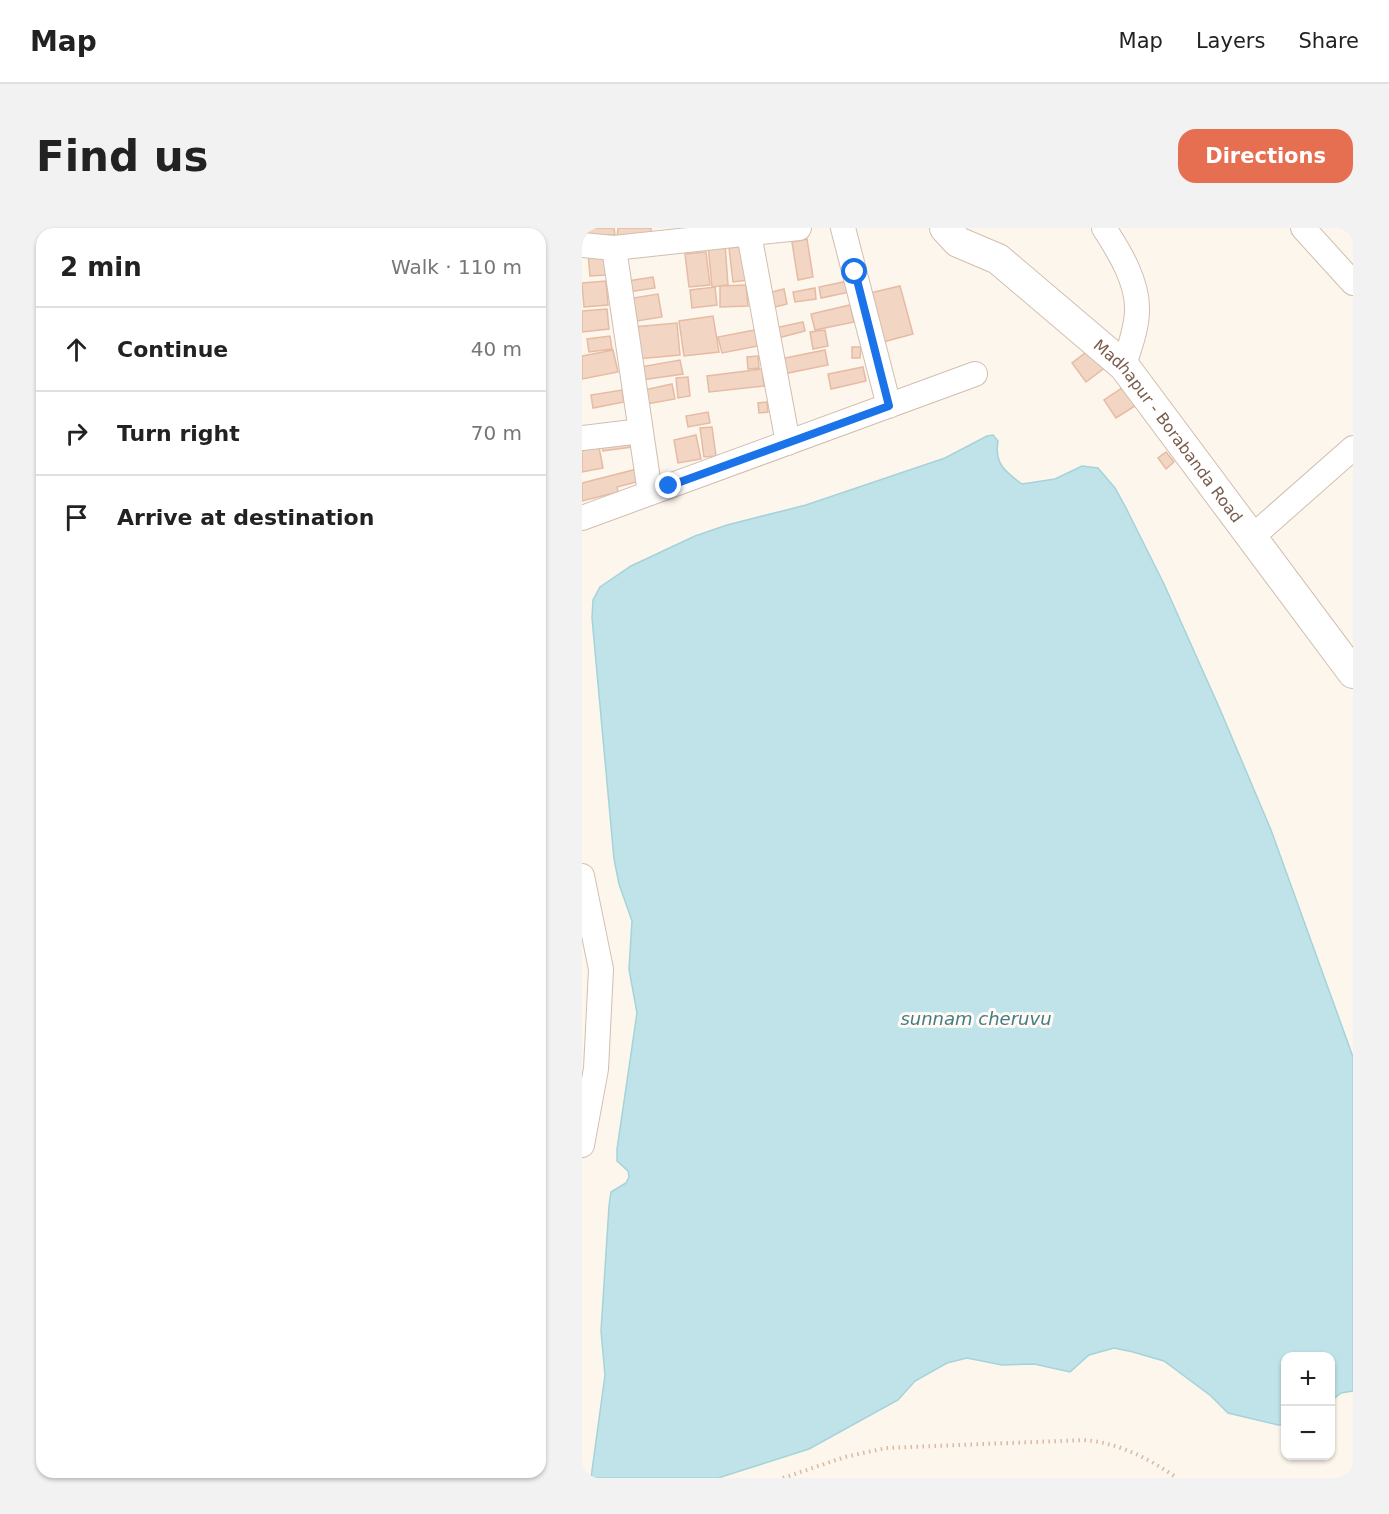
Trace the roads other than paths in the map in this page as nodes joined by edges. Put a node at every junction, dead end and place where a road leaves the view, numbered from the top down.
1 (799, 228) edge
2 (843, 228) edge
3 (945, 228) edge
4 (1104, 228) edge
5 (1303, 228) edge
6 (749, 234) junction
7 (582, 245) edge
8 (614, 248) junction
9 (1353, 283) edge
10 (1121, 364) junction
11 (975, 374) dead end
12 (889, 406) junction
13 (641, 431) junction
14 (582, 438) edge
15 (788, 443) junction
16 (1353, 448) edge
17 (650, 494) junction
18 (582, 518) edge
19 (1252, 537) junction
20 (1353, 673) edge
21 (582, 876) edge
22 (582, 1145) edge

1 - 6 street
2 - 12 street
3 - 10 street, Madhapur - Borabanda Road
4 - 10 street
5 - 9 street
6 - 8 street
6 - 15 street
7 - 8 street
8 - 13 street
10 - 19 street, Madhapur - Borabanda Road
11 - 12 street
12 - 15 street
13 - 14 street
13 - 17 street
15 - 17 street
16 - 19 street
17 - 18 street
19 - 20 street, Madhapur - Borabanda Road
21 - 22 street

